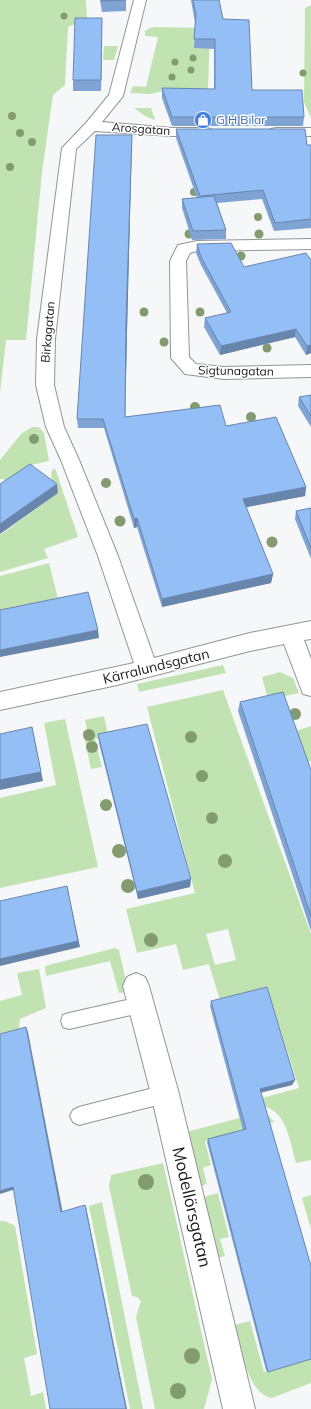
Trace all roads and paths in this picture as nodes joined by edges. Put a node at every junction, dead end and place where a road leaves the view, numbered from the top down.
1 (140, 0) edge
2 (91, 126) junction
3 (219, 132) edge
4 (259, 132) edge
5 (311, 132) edge
6 (311, 244) edge
7 (311, 371) edge
8 (301, 632) edge
9 (146, 668) junction
10 (311, 686) edge
11 (0, 701) edge
12 (138, 996) joint
13 (69, 1021) dead end
14 (165, 1094) junction
15 (79, 1116) dead end
16 (239, 1409) edge

1 - 2 street, Birkagatan
2 - 3 street, Arosgatan
2 - 9 street, Birkagatan
4 - 5 street
6 - 7 street, Sigtunagatan
8 - 9 street, Kärralundsgatan
8 - 10 street
9 - 11 street, Kärralundsgatan
12 - 13 lane, Modellörsgatan
12 - 14 street, Modellörsgatan
14 - 15 lane
14 - 16 street, Modellörsgatan

